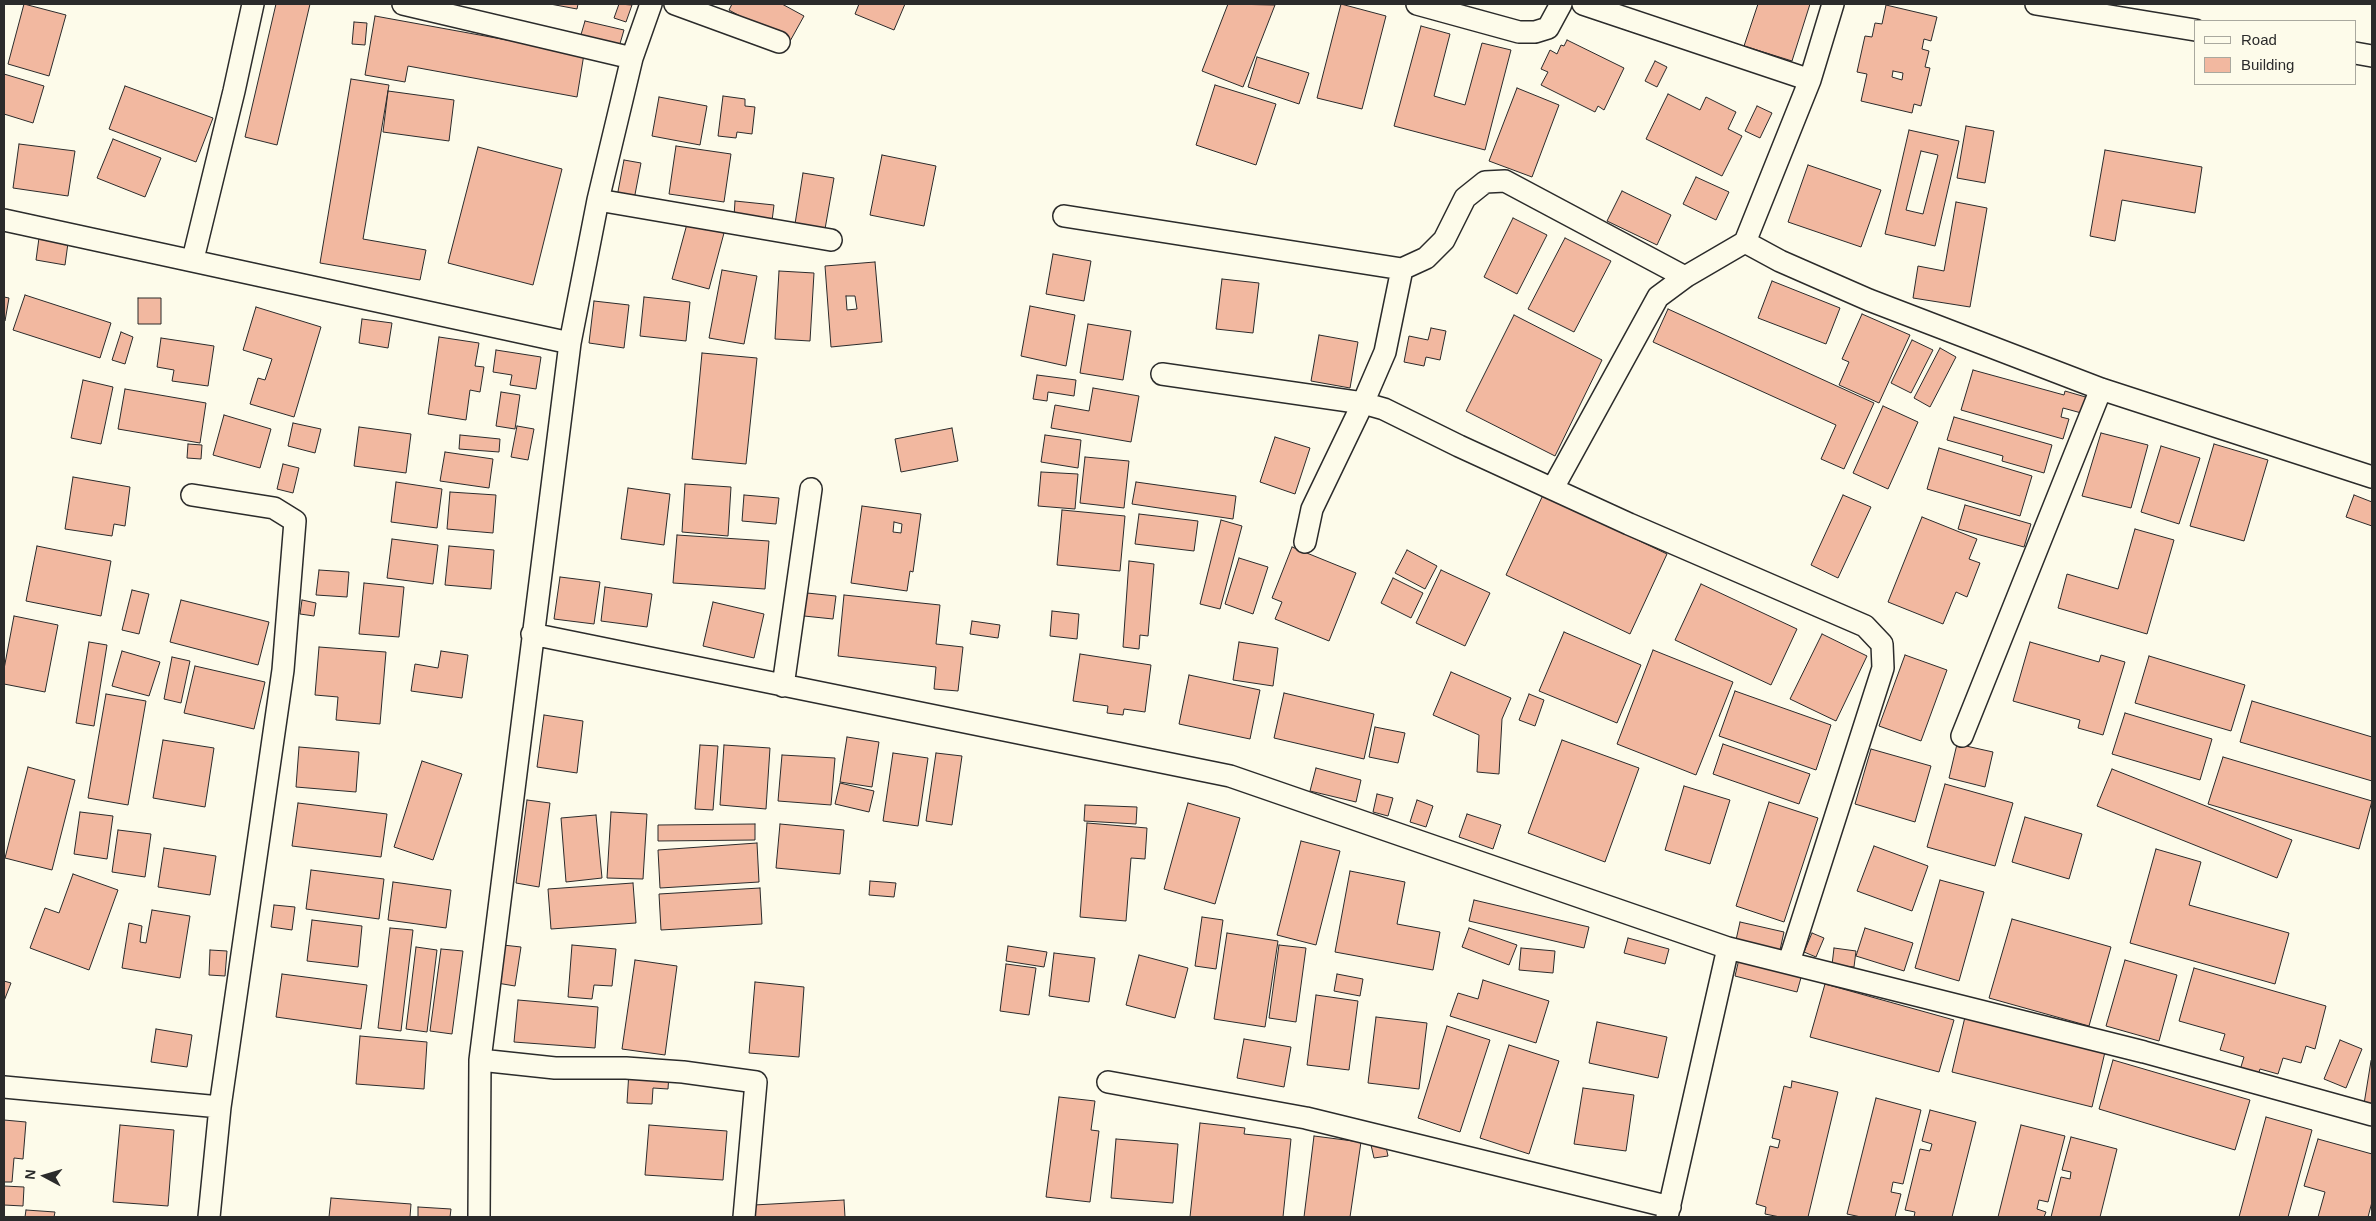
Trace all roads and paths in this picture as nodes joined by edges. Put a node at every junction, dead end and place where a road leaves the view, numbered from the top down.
1 (253, 4) edge
2 (403, 4) edge
3 (651, 4) edge
4 (675, 4) edge
5 (1417, 4) edge
6 (1561, 4) edge
7 (1583, 4) edge
8 (1833, 4) edge
9 (2036, 4) edge
10 (2194, 30) edge
11 (779, 42) dead end
12 (2356, 54) edge
13 (2372, 56) edge
14 (632, 58) junction
15 (1810, 80) junction
16 (598, 200) junction
17 (1064, 216) dead end
18 (4, 220) edge
19 (831, 240) dead end
20 (1745, 242) junction
21 (193, 259) junction
22 (1402, 269) junction
23 (1685, 277) junction
24 (570, 343) junction
25 (1162, 374) dead end
26 (2101, 388) junction
27 (1364, 403) junction
28 (2372, 477) edge
29 (1553, 488) junction
30 (811, 489) dead end
31 (192, 495) dead end
32 (1304, 542) dead end
33 (532, 634) junction
34 (783, 686) junction
35 (1962, 736) dead end
36 (1728, 948) junction
37 (1789, 962) junction
38 (480, 1060) junction
39 (1108, 1082) dead end
40 (4, 1087) edge
41 (220, 1107) junction
42 (2372, 1115) edge
43 (1669, 1212) edge
44 (209, 1217) edge
45 (480, 1217) edge
46 (744, 1217) edge

1 - 21 street
2 - 14 street
3 - 14 street
4 - 11 street
5 - 6 street
7 - 15 street
8 - 15 street
9 - 10 street
12 - 13 street
14 - 16 street
15 - 20 street
16 - 19 street
16 - 24 street
17 - 22 street
18 - 21 street
20 - 23 street
20 - 26 street
21 - 24 street
22 - 23 street
22 - 27 street
23 - 29 street
24 - 33 street
25 - 27 street
26 - 28 street
26 - 35 street
27 - 29 street
27 - 32 street
29 - 37 street
30 - 34 street
31 - 41 street
33 - 34 street
33 - 38 street
34 - 36 street
36 - 37 street
36 - 43 street
37 - 42 street
38 - 45 street
38 - 46 street
39 - 43 street
40 - 41 street
41 - 44 street

